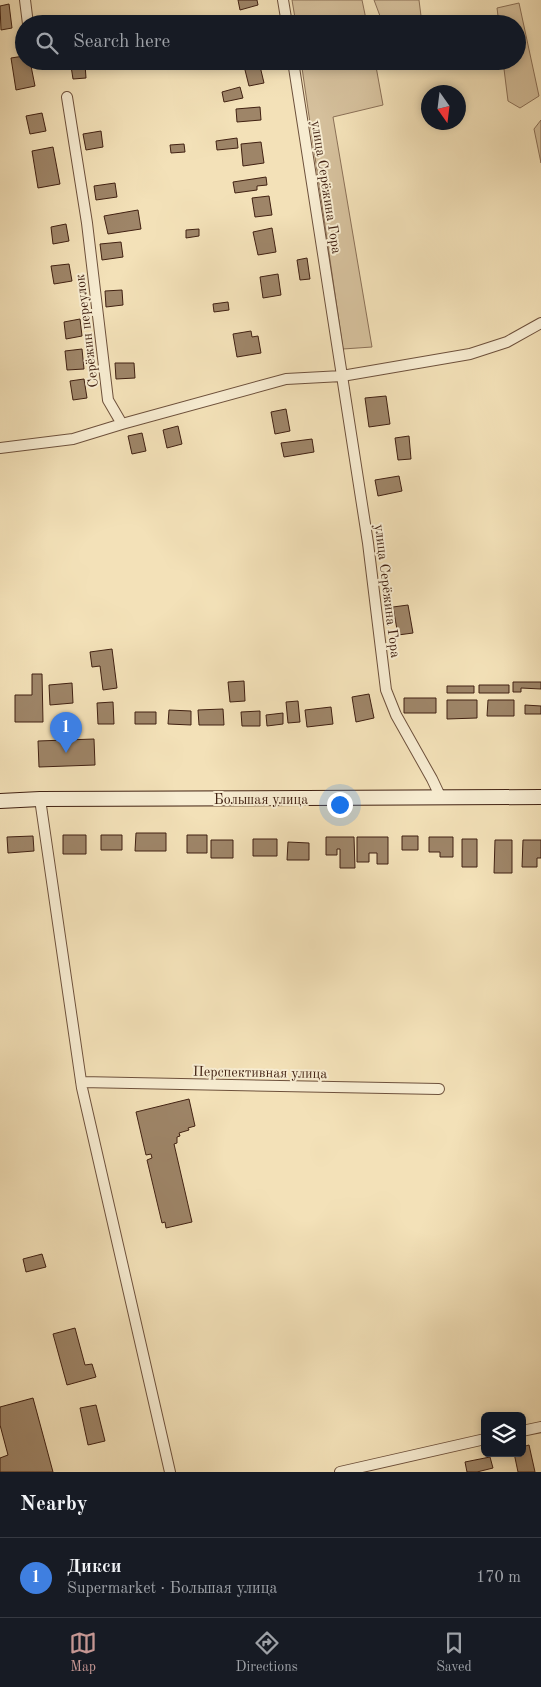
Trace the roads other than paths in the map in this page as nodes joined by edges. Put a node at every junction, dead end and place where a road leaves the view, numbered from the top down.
1 (25, 0) edge
2 (283, 0) edge
3 (27, 15) edge
4 (286, 15) edge
5 (294, 70) edge
6 (67, 97) dead end
7 (541, 322) edge
8 (342, 376) junction
9 (122, 424) junction
10 (0, 448) edge
11 (541, 797) edge
12 (440, 798) junction
13 (40, 799) junction
14 (0, 801) edge
15 (81, 1082) junction
16 (439, 1089) dead end
17 (541, 1427) edge
18 (526, 1430) edge
19 (481, 1440) edge
20 (170, 1472) edge
21 (340, 1472) edge

1 - 3 street
2 - 4 street
5 - 8 street, улица Серёжина Гора
6 - 9 street, Серёжин переулок
7 - 8 street
8 - 9 street
8 - 12 street, улица Серёжина Гора
9 - 10 street
11 - 12 street, Большая улица
12 - 13 street, Большая улица
13 - 14 street, Большая улица
13 - 15 street
15 - 16 street, Перспективная улица
15 - 20 street
17 - 18 street
19 - 21 street

